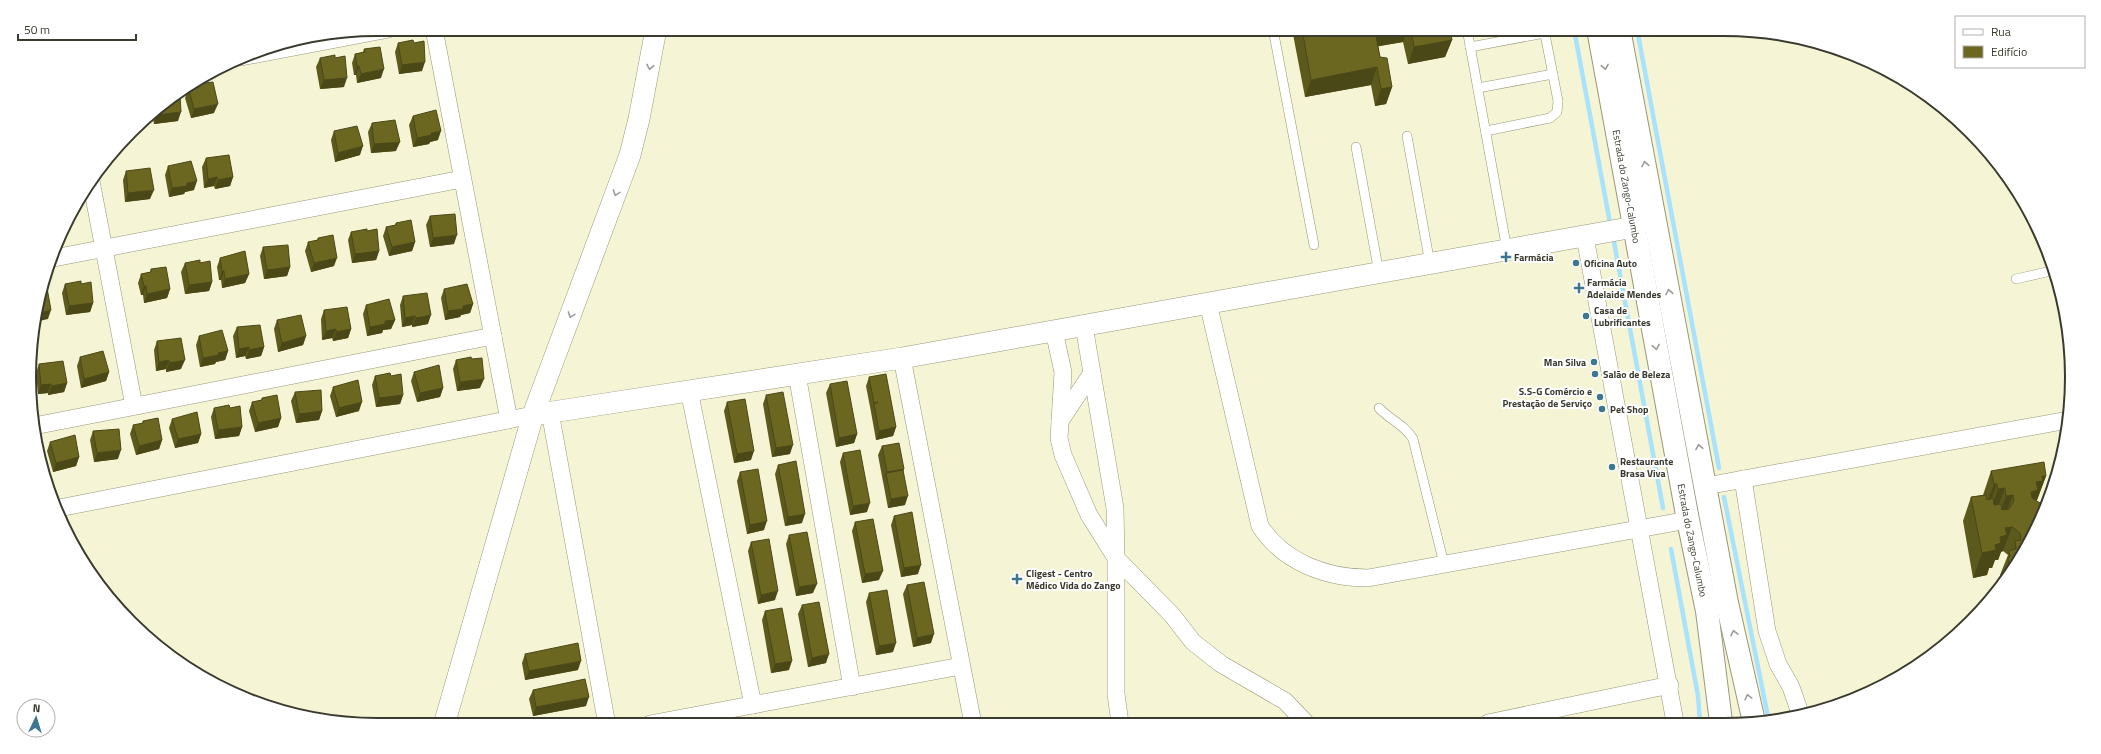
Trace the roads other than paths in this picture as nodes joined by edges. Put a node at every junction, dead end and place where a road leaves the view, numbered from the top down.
1 (435, 36) edge
2 (655, 36) edge
3 (1274, 36) edge
4 (1468, 36) edge
5 (1522, 36) edge
6 (1546, 36) edge
7 (1599, 36) edge
8 (1622, 36) edge
9 (340, 38) edge
10 (1470, 47) junction
11 (291, 48) edge
12 (1553, 74) junction
13 (1478, 88) junction
14 (1486, 130) junction
15 (1406, 136) dead end
16 (1356, 146) dead end
17 (462, 179) junction
18 (92, 189) edge
19 (1619, 230) junction
20 (1585, 237) junction
21 (1314, 245) dead end
22 (104, 249) junction
23 (1507, 250) junction
24 (58, 257) edge
25 (1430, 264) junction
26 (2048, 272) edge
27 (1379, 273) junction
28 (2016, 279) dead end
29 (1208, 303) junction
30 (1084, 326) junction
31 (1054, 331) junction
32 (494, 336) junction
33 (902, 358) junction
34 (1063, 372) junction
35 (1092, 373) junction
36 (797, 374) junction
37 (689, 390) junction
38 (1080, 392) junction
39 (134, 406) junction
40 (1379, 408) dead end
41 (542, 414) junction
42 (1099, 414) junction
43 (509, 420) junction
44 (2062, 421) edge
45 (1060, 422) junction
46 (40, 425) edge
47 (1723, 482) junction
48 (62, 507) edge
49 (1673, 523) junction
50 (1641, 529) junction
51 (1116, 558) junction
52 (1444, 564) junction
53 (961, 666) junction
54 (1670, 685) junction
55 (852, 687) junction
56 (753, 705) junction
57 (1799, 709) edge
58 (1753, 716) edge
59 (446, 718) edge
60 (607, 718) edge
61 (683, 718) edge
62 (972, 718) edge
63 (1119, 718) edge
64 (1301, 718) edge
65 (1512, 718) edge
66 (1674, 718) edge
67 (1720, 718) edge

1 - 17 street
2 -> 41 street
3 - 21 lane
4 - 10 lane
5 - 10 lane
6 - 12 lane
7 -> 19 main road, Estrada do Zango-Calumbo
47 -> 8 main road
9 - 11 street
10 - 13 lane
12 - 13 lane
12 - 14 lane
13 - 14 lane
14 - 23 lane
15 - 25 lane
16 - 27 lane
17 - 22 street
17 - 32 street
18 - 22 street
19 - 20 street
19 -> 49 main road, Estrada do Zango-Calumbo
20 - 23 street
20 - 50 street
22 - 24 street
22 - 39 street
23 - 25 street
25 - 27 street
26 - 28 lane
27 - 29 street
29 - 30 street
29 - 52 street
30 - 31 street
30 - 35 street
31 - 33 street
31 - 34 street
32 - 39 street
32 - 43 street
33 - 36 street
33 - 53 street
34 - 38 street
34 - 45 street
35 - 38 street
35 - 42 street
36 - 37 street
36 - 55 street
37 - 41 street
37 - 56 street
38 - 42 street
38 - 45 street
39 - 46 street
40 - 52 lane
41 - 43 street
41 - 59 street
41 - 60 street
42 - 51 street
43 - 48 street
44 - 47 street
45 - 51 street
47 - 57 street
58 -> 47 main road
49 - 50 street
49 - 67 main road, Estrada do Zango-Calumbo
50 - 52 street
50 - 54 street
51 - 63 street
51 - 64 street
53 - 55 street
53 - 62 street
54 - 65 street
54 - 66 street
55 - 56 street
56 - 61 street

